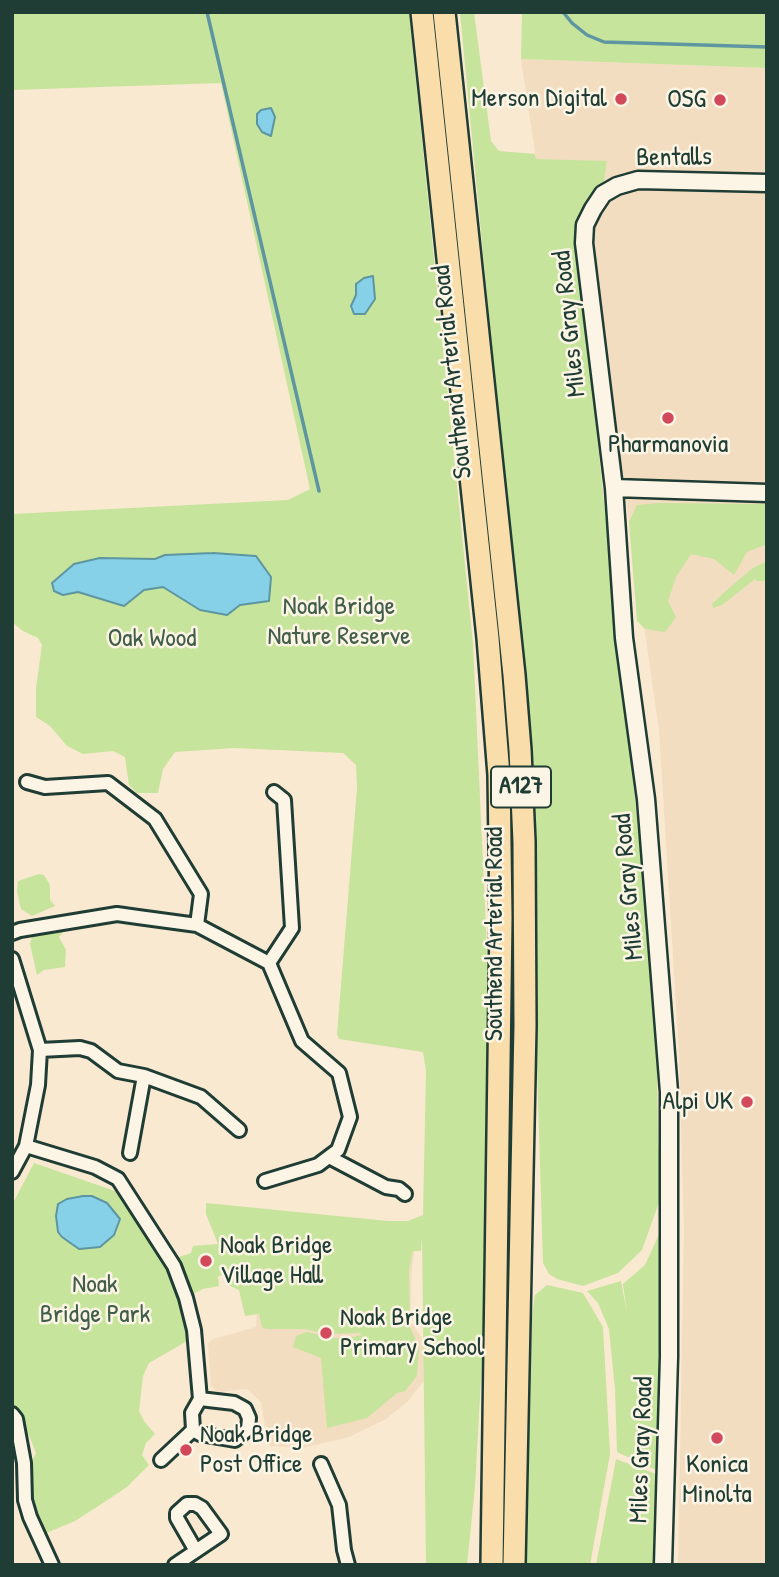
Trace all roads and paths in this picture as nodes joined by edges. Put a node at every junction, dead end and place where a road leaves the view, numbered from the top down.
1 (422, 12) edge
2 (444, 12) edge
3 (767, 183) edge
4 (593, 209) joint
5 (614, 488) junction
6 (767, 493) edge
7 (27, 782) dead end
8 (274, 792) dead end
9 (197, 925) junction
10 (12, 933) edge
11 (12, 959) edge
12 (269, 963) junction
13 (40, 1050) junction
14 (144, 1076) junction
15 (239, 1130) dead end
16 (26, 1146) junction
17 (131, 1153) dead end
18 (329, 1157) junction
19 (12, 1172) edge
20 (265, 1181) dead end
21 (405, 1194) dead end
22 (495, 1396) junction
23 (200, 1399) junction
24 (12, 1413) edge
25 (193, 1430) junction
26 (161, 1461) dead end
27 (321, 1464) dead end
28 (196, 1551) dead end
29 (52, 1565) edge
30 (175, 1565) edge
31 (348, 1565) edge
32 (481, 1565) edge
33 (492, 1565) edge
34 (514, 1565) edge
35 (663, 1565) edge

1 - 22 highway, Southend Arterial Road / A127
2 - 34 highway, Southend Arterial Road / A127
3 - 4 street, Bentalls
4 - 5 street, Miles Gray Road
5 - 6 street
5 - 35 street, Miles Gray Road
7 - 9 street
8 - 12 street
9 - 10 street
9 - 12 street
11 - 13 street
12 - 18 street
13 - 14 street
13 - 16 street
14 - 15 street
14 - 17 street
16 - 19 street
16 - 23 street
18 - 20 street
18 - 21 street
22 - 32 highway
22 - 33 highway, Southend Arterial Road / A127
23 - 25 street
23 - 25 street
24 - 29 street
25 - 26 street
27 - 31 street
28 - 30 street

